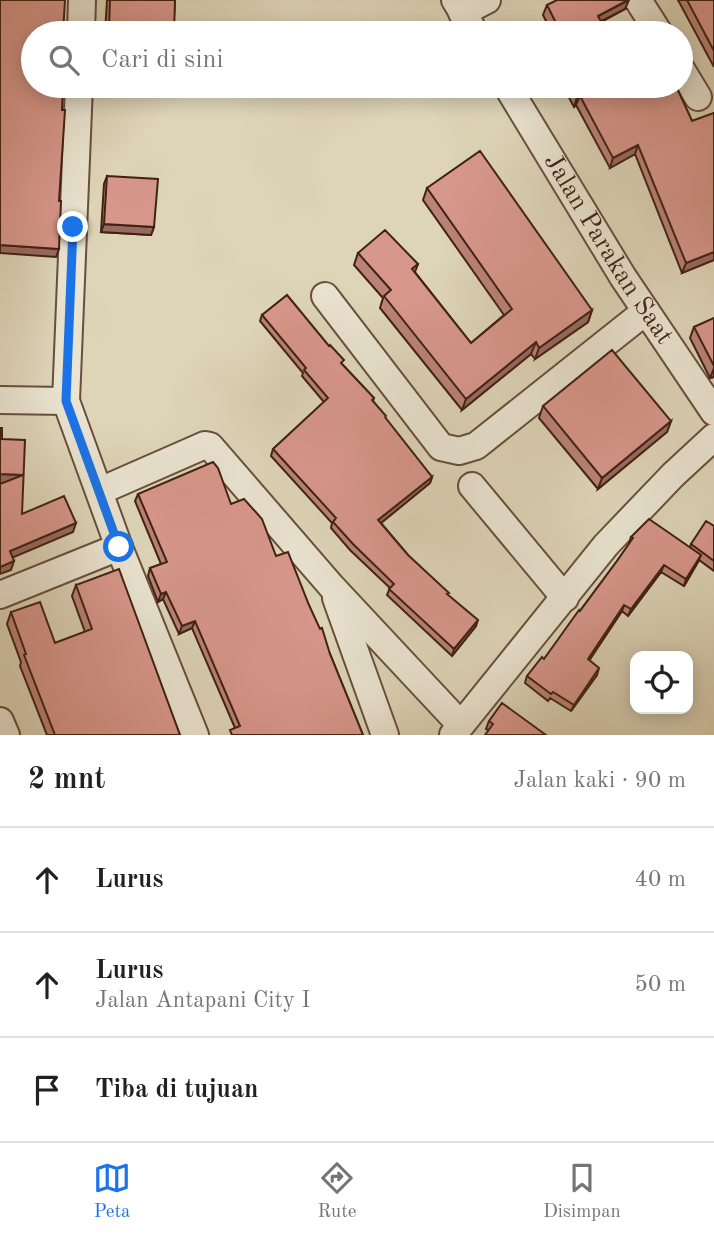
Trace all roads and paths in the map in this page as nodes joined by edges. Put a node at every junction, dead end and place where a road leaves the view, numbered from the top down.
1 (82, 0) edge
2 (487, 0) edge
3 (638, 0) edge
4 (464, 15) edge
5 (81, 21) edge
6 (651, 21) edge
7 (693, 88) edge
8 (698, 97) dead end
9 (79, 98) edge
10 (514, 98) edge
11 (325, 296) dead end
12 (646, 311) junction
13 (0, 400) edge
14 (66, 401) junction
15 (714, 412) edge
16 (714, 438) edge
17 (472, 486) dead end
18 (100, 491) junction
19 (119, 547) junction
20 (332, 587) junction
21 (0, 595) edge
22 (565, 598) junction
23 (0, 721) edge
24 (457, 730) edge
25 (5, 735) edge
26 (195, 735) edge
27 (385, 735) edge

1 - 5 street
2 - 4 street
3 - 6 street
7 - 8 street
9 - 14 street
10 - 12 street, Jalan Parakan Saat
11 - 12 street
12 - 15 street, Jalan Parakan Saat
13 - 14 street
14 - 18 street
16 - 22 street
17 - 22 street
18 - 19 street
18 - 20 street
19 - 21 street
19 - 26 street
20 - 24 street
20 - 27 street
22 - 24 street
23 - 25 street

